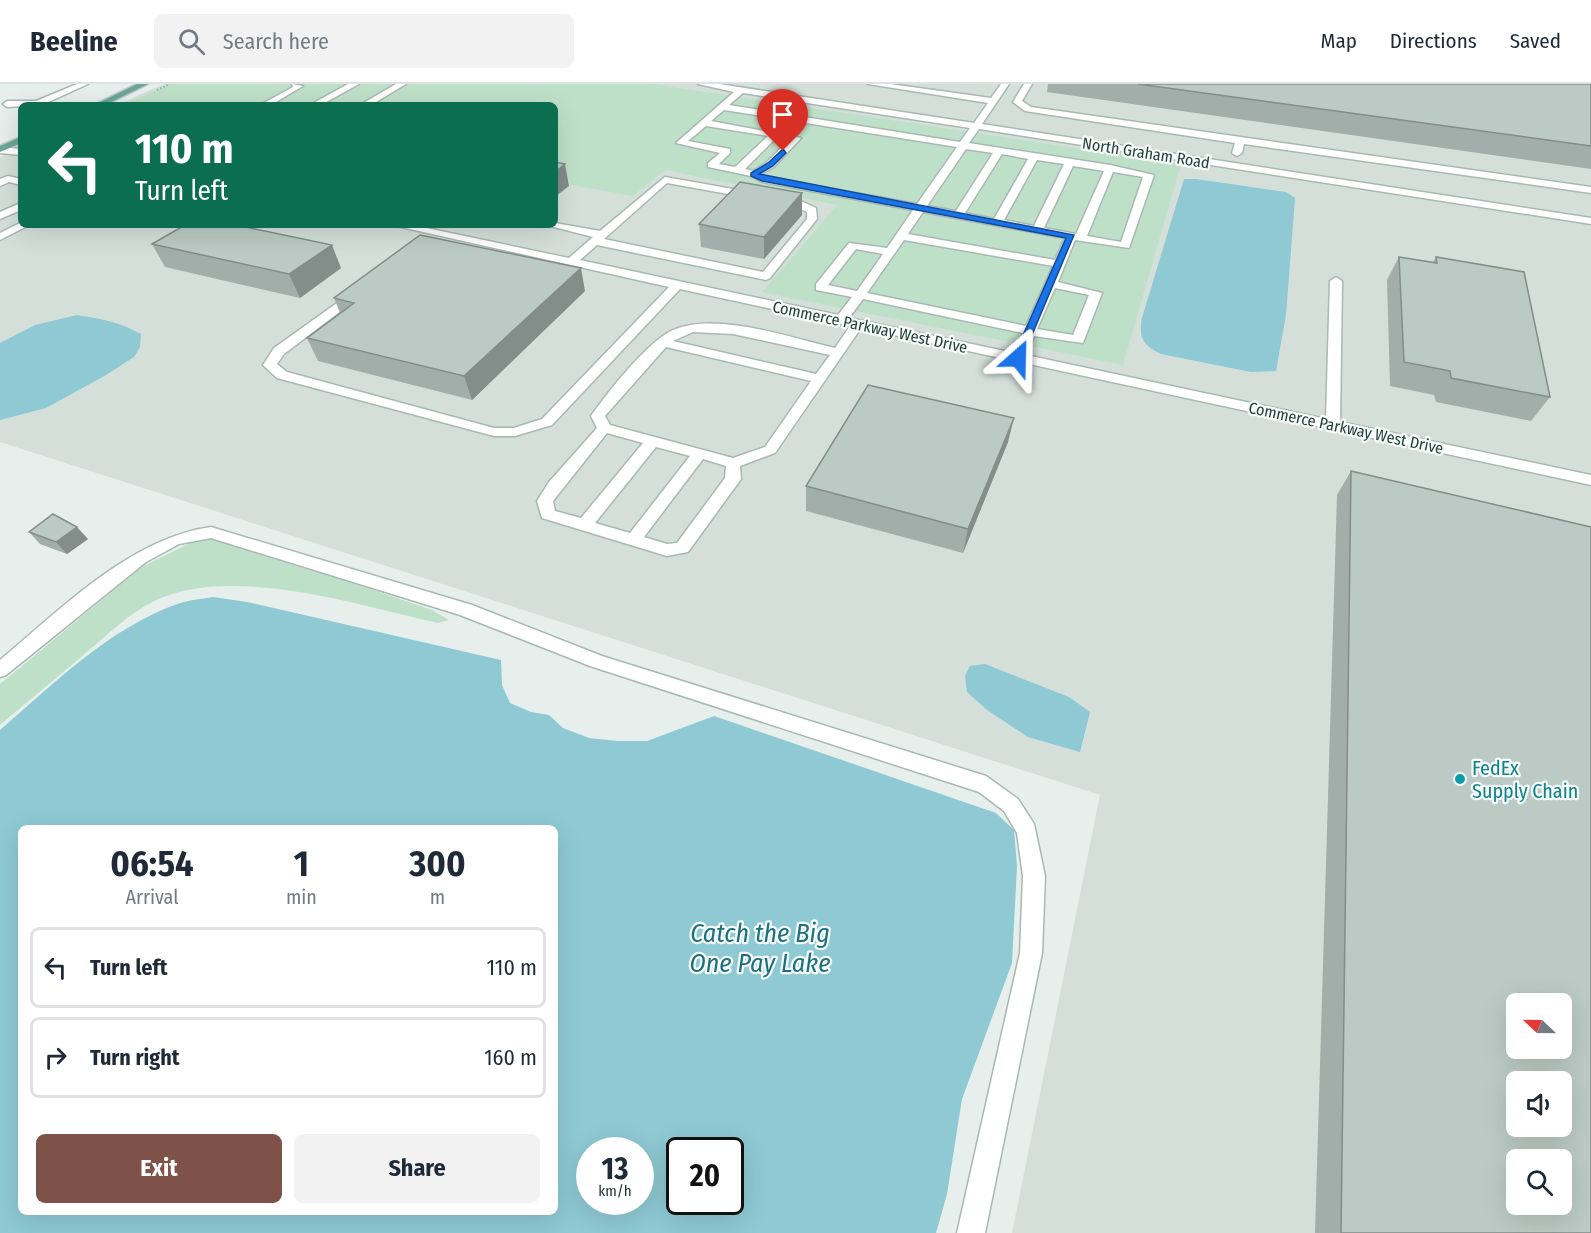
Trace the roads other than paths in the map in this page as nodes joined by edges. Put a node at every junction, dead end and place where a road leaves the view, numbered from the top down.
1 (84, 84) edge
2 (144, 84) edge
3 (296, 84) edge
4 (354, 84) edge
5 (402, 84) edge
6 (702, 84) edge
7 (872, 84) edge
8 (1005, 84) edge
9 (1028, 84) edge
10 (741, 90) junction
11 (993, 101) junction
12 (42, 102) edge
13 (105, 102) edge
14 (270, 102) edge
15 (320, 102) edge
16 (369, 102) edge
17 (2, 105) edge
18 (18, 105) edge
19 (722, 106) junction
20 (704, 123) junction
21 (976, 126) junction
22 (775, 134) junction
23 (0, 140) edge
24 (738, 140) junction
25 (18, 141) edge
26 (1240, 141) junction
27 (963, 145) junction
28 (0, 149) edge
29 (999, 151) junction
30 (18, 152) edge
31 (1034, 156) junction
32 (1070, 162) junction
33 (1233, 166) junction
34 (1110, 168) junction
35 (738, 170) junction
36 (754, 174) junction
37 (18, 181) edge
38 (0, 183) edge
39 (1591, 190) edge
40 (18, 207) edge
41 (920, 209) junction
42 (0, 216) edge
43 (958, 216) junction
44 (1591, 221) edge
45 (997, 223) junction
46 (558, 227) edge
47 (18, 228) edge
48 (411, 228) edge
49 (1037, 230) junction
50 (438, 234) junction
51 (902, 236) junction
52 (0, 237) edge
53 (1075, 237) junction
54 (599, 238) junction
55 (420, 247) edge
56 (890, 252) junction
57 (571, 262) junction
58 (1059, 264) junction
59 (374, 280) edge
60 (1336, 281) dead end
61 (1051, 284) junction
62 (676, 285) junction
63 (860, 295) junction
64 (841, 320) junction
65 (858, 324) junction
66 (1030, 331) junction
67 (665, 343) junction
68 (838, 353) junction
69 (1018, 358) junction
70 (821, 379) junction
71 (1333, 426) junction
72 (604, 428) junction
73 (653, 441) junction
74 (699, 454) junction
75 (733, 463) junction
76 (1591, 480) edge
77 (583, 526) junction
78 (633, 540) junction
79 (0, 670) edge
80 (971, 1233) edge

1 - 12 street
2 - 13 main road
3 - 14 street
4 - 15 street
5 - 16 street
6 - 10 street, North Graham Road
7 - 11 street
8 - 11 street
9 - 26 street
10 - 19 street
10 - 21 street, North Graham Road
11 - 21 street
17 - 18 street
19 - 20 street
19 - 27 street
20 - 24 street
20 - 24 street
21 - 27 street
21 - 33 street, North Graham Road
22 - 24 street
22 - 35 street
22 - 36 street
23 - 25 street
24 - 35 street
25 - 28 main road
26 - 33 street
26 - 39 street
27 - 29 street
27 - 41 street
28 - 30 street
29 - 31 street
29 - 43 street
31 - 32 street
31 - 45 street
32 - 34 street
32 - 49 street
33 - 44 street, North Graham Road
34 - 53 street
34 - 53 street
35 - 36 street
36 - 41 street
37 - 38 street
40 - 42 street
41 - 43 street
41 - 51 street
43 - 45 street
45 - 49 street
46 - 54 street
47 - 52 street
48 - 50 street, Commerce Parkway West Drive
49 - 53 street
50 - 55 street
50 - 57 street, Commerce Parkway West Drive
51 - 56 street
51 - 58 street
53 - 58 street
54 - 54 street
54 - 57 street
56 - 63 street
56 - 63 street
57 - 62 street, Commerce Parkway West Drive
58 - 61 street
59 - 62 street
60 - 71 street
61 - 66 street
61 - 66 street
62 - 64 street, Commerce Parkway West Drive
63 - 64 street
63 - 66 street
64 - 65 street, Commerce Parkway West Drive
65 - 68 street
65 - 69 street, Commerce Parkway West Drive
66 - 69 street
67 - 68 street
67 - 70 street
67 - 72 street
68 - 70 street
69 - 71 street, Commerce Parkway West Drive
70 - 75 street
71 - 76 street, Commerce Parkway West Drive
72 - 73 street
72 - 77 street
73 - 74 street
73 - 77 street
74 - 75 street
74 - 78 street
75 - 78 street
77 - 78 street
79 - 80 street

